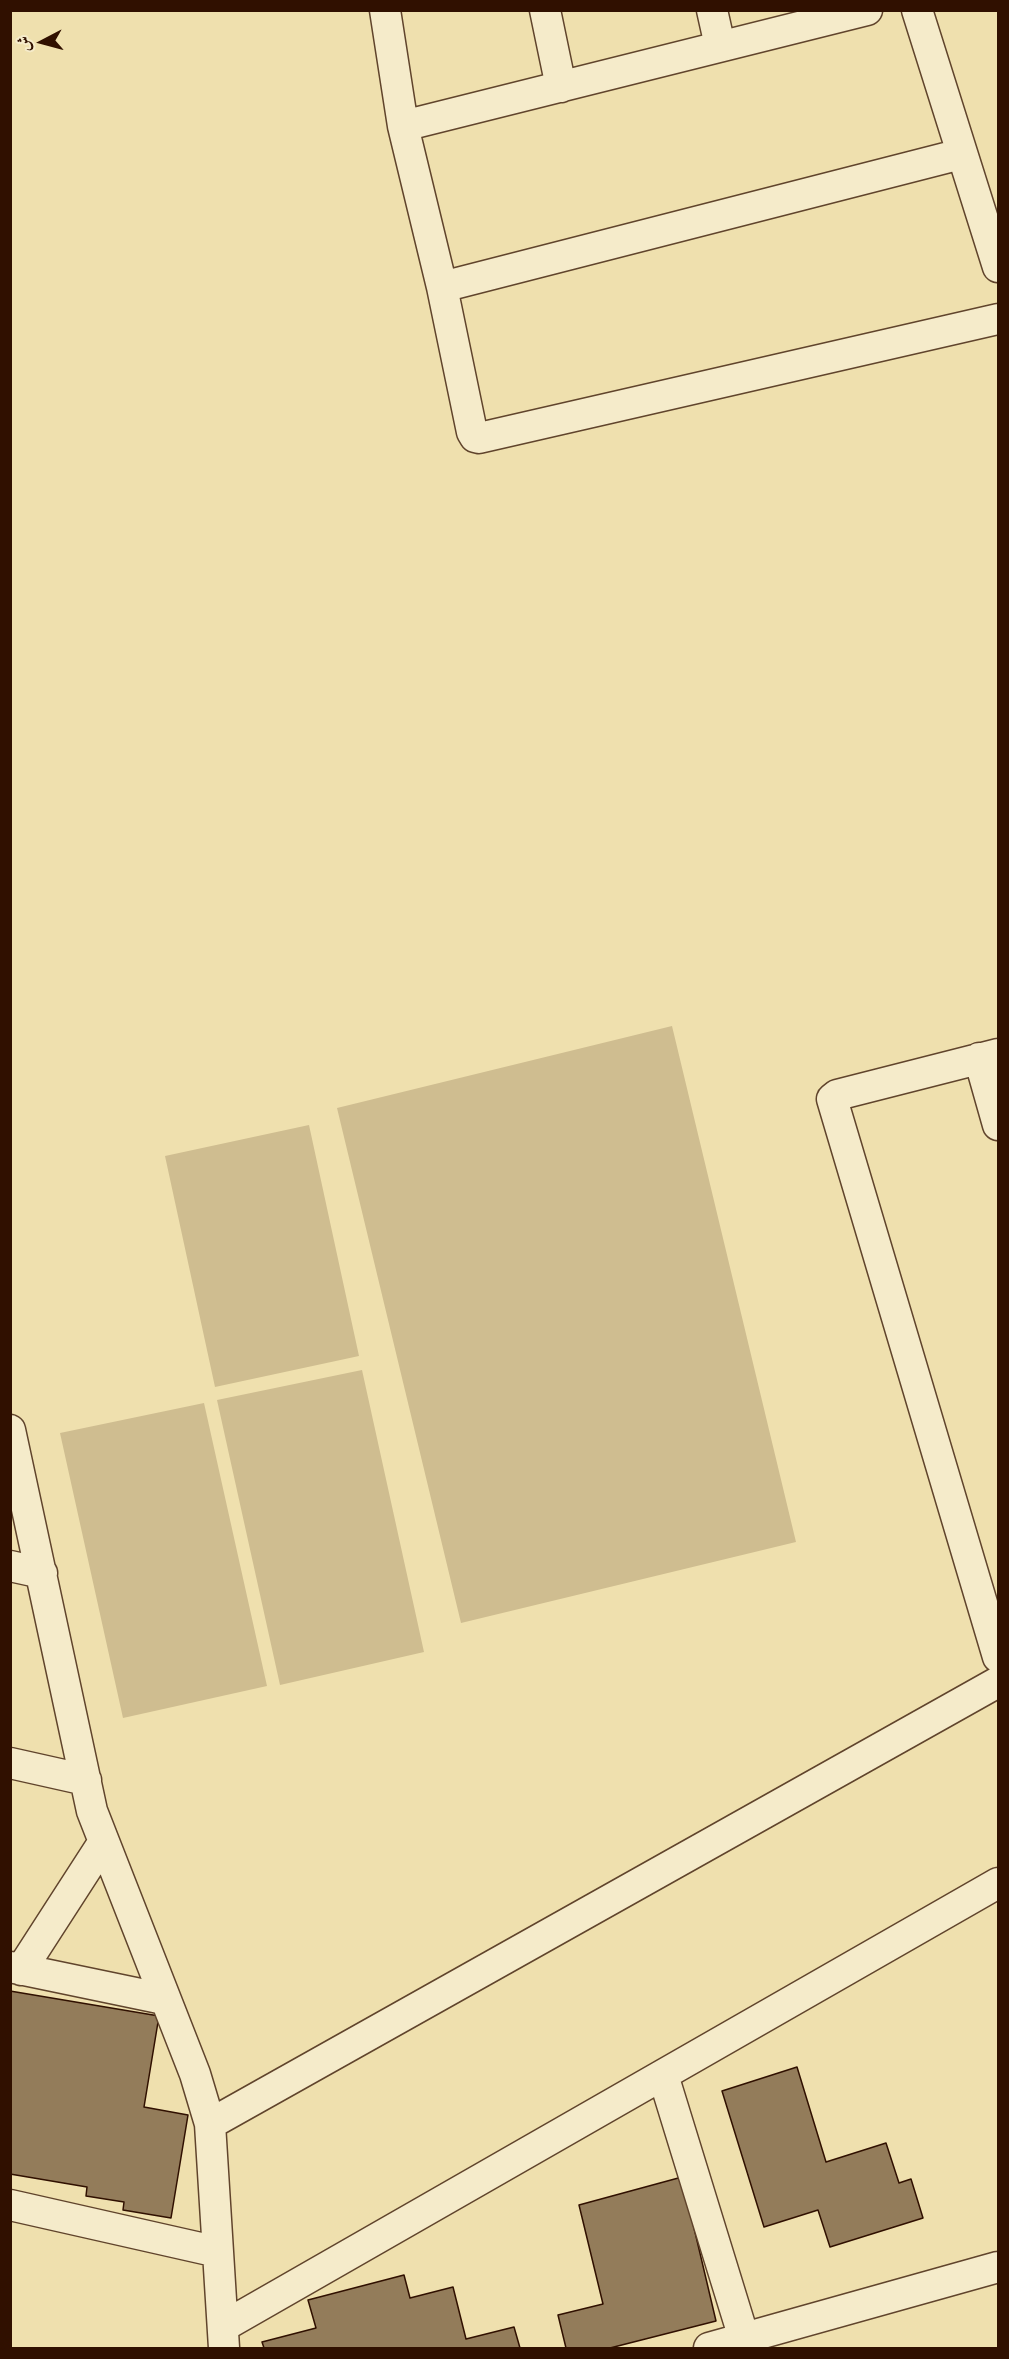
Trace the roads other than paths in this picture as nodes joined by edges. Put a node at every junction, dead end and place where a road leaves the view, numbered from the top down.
1 (384, 10) edge
2 (544, 10) edge
3 (712, 10) edge
4 (867, 10) edge
5 (917, 10) edge
6 (720, 45) junction
7 (561, 87) junction
8 (403, 126) junction
9 (961, 154) junction
10 (999, 267) edge
11 (442, 287) junction
12 (999, 319) edge
13 (989, 1056) edge
14 (999, 1125) edge
15 (10, 1430) edge
16 (10, 1566) edge
17 (42, 1573) junction
18 (999, 1657) edge
19 (999, 1682) edge
20 (10, 1763) edge
21 (86, 1780) junction
22 (103, 1842) junction
23 (999, 1883) edge
24 (16, 1968) edge
25 (164, 1999) junction
26 (663, 2074) junction
27 (210, 2124) junction
28 (10, 2205) edge
29 (219, 2252) junction
30 (999, 2267) edge
31 (224, 2337) edge
32 (745, 2344) edge
33 (709, 2349) edge

1 - 8 street
2 - 7 street
3 - 6 street
4 - 6 street
5 - 9 street
6 - 7 street
7 - 8 street
8 - 11 street
9 - 10 street
9 - 11 street
11 - 12 street
13 - 14 street
13 - 18 street
15 - 17 street
16 - 17 street
17 - 21 street
19 - 27 street
20 - 21 street
21 - 22 street
22 - 24 street
22 - 25 street
23 - 26 street
24 - 25 street
25 - 27 street
26 - 31 street
26 - 32 street
27 - 29 street
28 - 29 street
29 - 31 street
30 - 32 street
32 - 33 street

